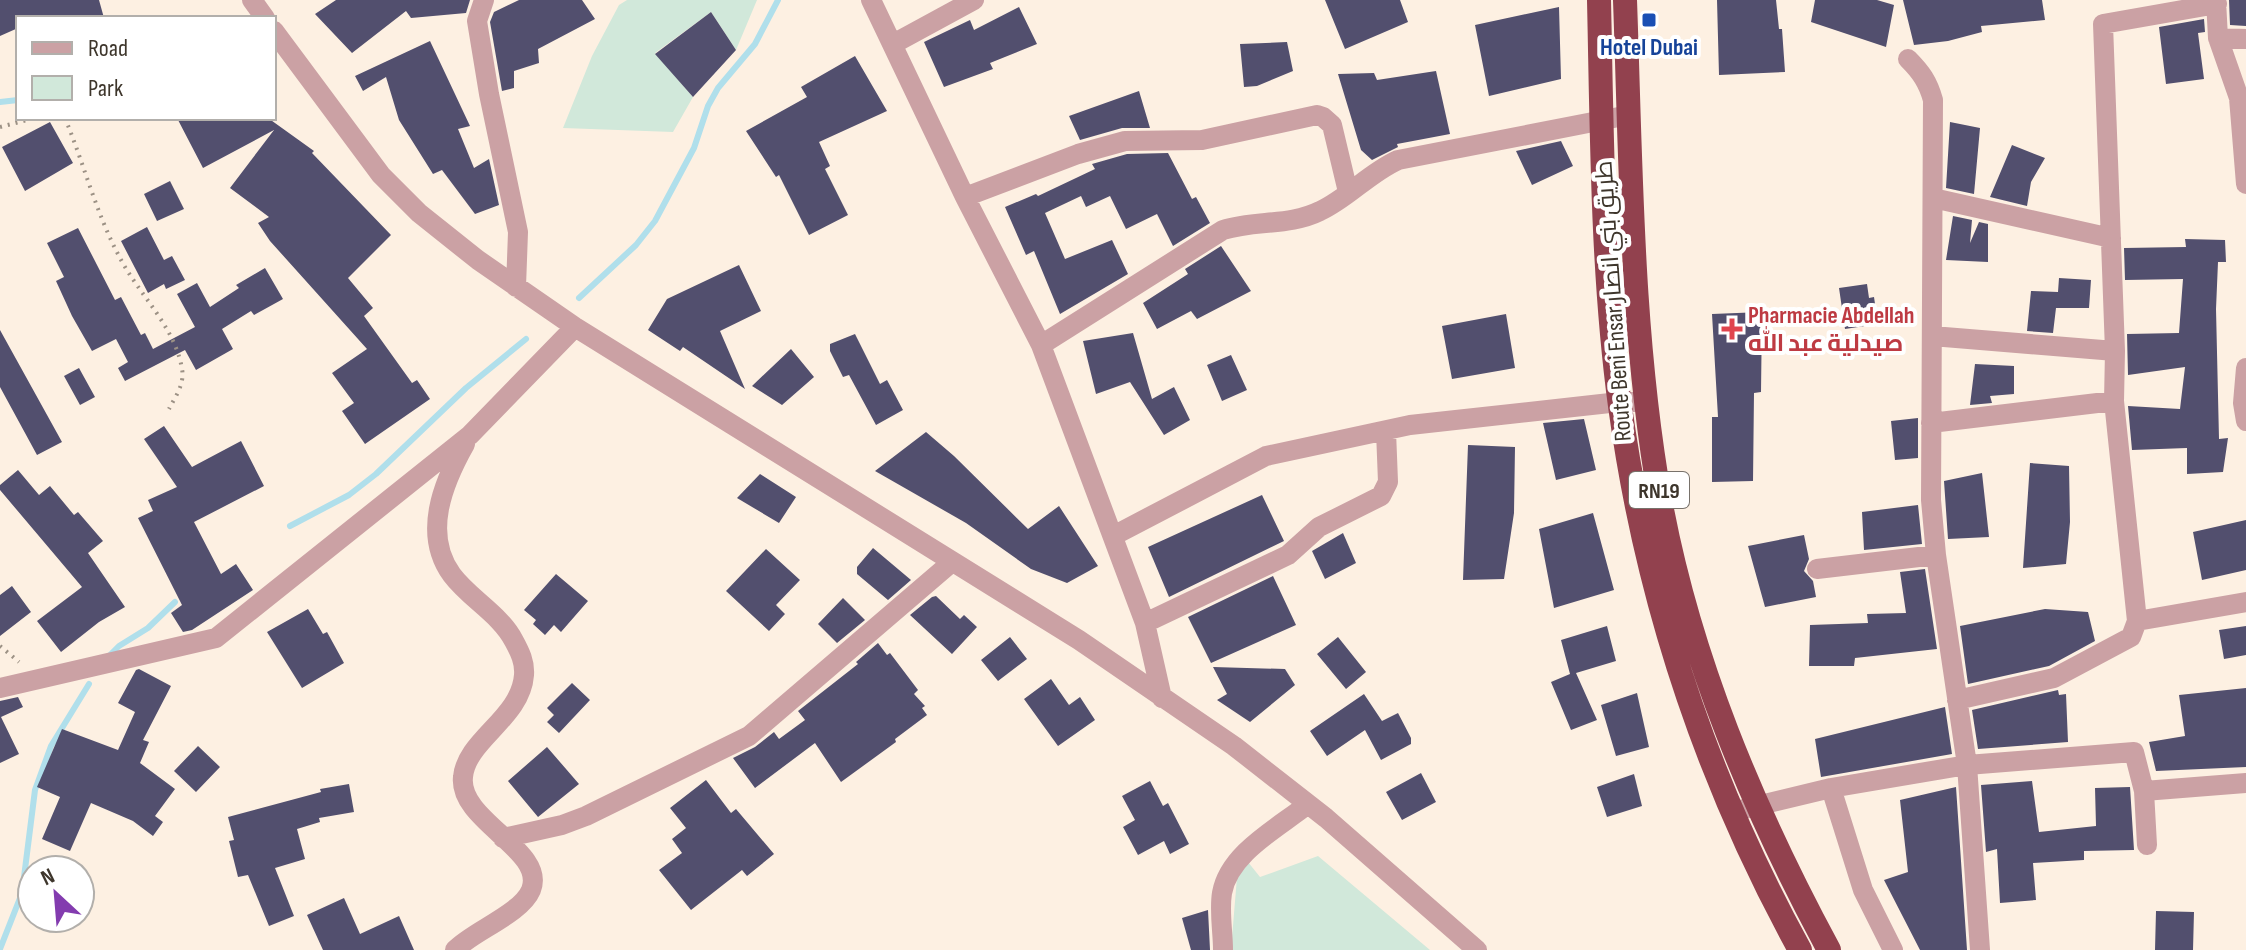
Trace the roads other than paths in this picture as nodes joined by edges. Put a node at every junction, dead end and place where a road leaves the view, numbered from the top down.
1 (484, 0) edge
2 (871, 0) edge
3 (974, 0) edge
4 (1599, 0) edge
5 (1625, 0) edge
6 (2216, 2) edge
7 (276, 34) edge
8 (2218, 38) junction
9 (2246, 39) edge
10 (893, 44) junction
11 (1908, 59) dead end
12 (2242, 98) edge
13 (1629, 115) junction
14 (1602, 120) junction
15 (2246, 184) edge
16 (1348, 192) junction
17 (965, 197) junction
18 (1933, 198) junction
19 (2111, 238) junction
20 (516, 287) junction
21 (575, 327) junction
22 (1932, 336) junction
23 (1041, 345) junction
24 (2115, 351) junction
25 (2246, 368) edge
26 (2114, 401) junction
27 (1619, 402) junction
28 (1646, 402) junction
29 (2246, 421) edge
30 (1931, 423) junction
31 (1386, 431) junction
32 (470, 435) junction
33 (1113, 536) junction
34 (1936, 555) junction
35 (952, 562) junction
36 (1817, 569) dead end
37 (2246, 602) edge
38 (2137, 621) junction
39 (1145, 623) junction
40 (0, 688) edge
41 (1162, 698) junction
42 (1957, 700) junction
43 (1967, 765) junction
44 (2246, 783) edge
45 (1831, 788) junction
46 (2144, 791) junction
47 (1308, 804) junction
48 (1758, 804) junction
49 (1733, 813) junction
50 (503, 838) junction
51 (2147, 845) dead end
52 (455, 950) edge
53 (1223, 950) edge
54 (1477, 950) edge
55 (1800, 950) edge
56 (1829, 950) edge
57 (1893, 950) edge
58 (1980, 950) edge

1 - 20 street
2 - 10 street
3 - 10 street
4 - 14 highway, Route Beni Ensar طريق بني انصار / RN19
5 - 13 highway, Route Beni Ensar طريق بني انصار / RN19
6 - 8 street
6 - 19 street
7 - 20 street
8 - 9 street
8 - 12 street
10 - 17 street
11 - 18 street
12 - 15 street
13 - 14 street
13 - 28 highway, Route Beni Ensar طريق بني انصار / RN19
14 - 16 street
14 - 27 highway, Route Beni Ensar طريق بني انصار / RN19
16 - 17 street
16 - 23 street
17 - 23 street
18 - 19 street
18 - 22 street
19 - 24 street
20 - 21 street
21 - 32 street
21 - 35 street
22 - 24 street
22 - 30 street
23 - 33 street
24 - 26 street
25 - 29 street
26 - 30 street
26 - 38 street
27 - 28 street
27 - 31 street
27 - 49 highway, Route Beni Ensar طريق بني انصار / RN19
28 - 48 highway, Route Beni Ensar طريق بني انصار / RN19
30 - 34 street
31 - 33 street
31 - 39 street
32 - 40 street
32 - 50 street
33 - 39 street
34 - 36 street
34 - 42 street
35 - 41 street
35 - 50 street
37 - 38 street
38 - 42 street
39 - 41 street
41 - 47 street
42 - 43 street
43 - 45 street
43 - 46 street
43 - 58 street
44 - 46 street
45 - 48 street
45 - 57 street
46 - 51 street
47 - 53 street
47 - 54 street
48 - 49 street
48 - 56 highway, Route Beni Ensar طريق بني انصار / RN19
49 - 55 highway, Route Beni Ensar طريق بني انصار / RN19
50 - 52 street

